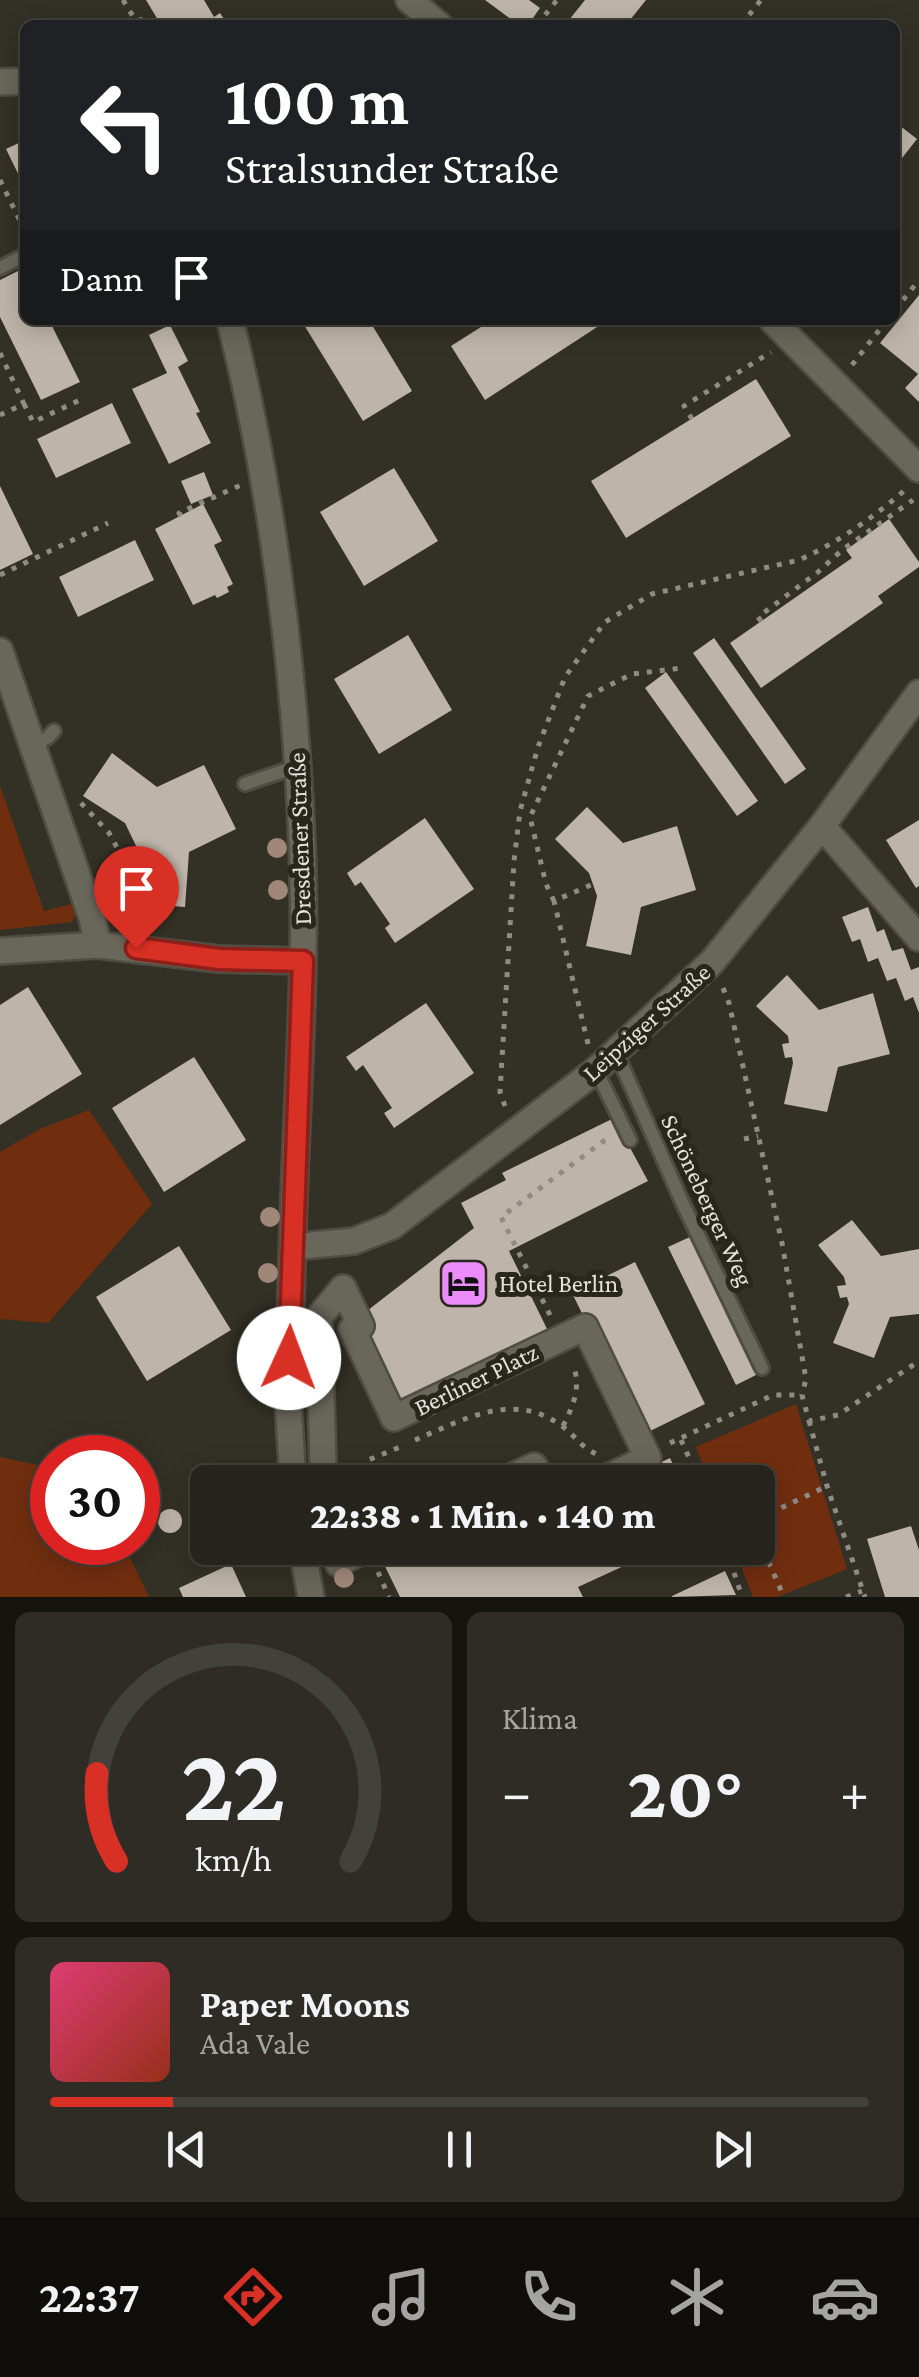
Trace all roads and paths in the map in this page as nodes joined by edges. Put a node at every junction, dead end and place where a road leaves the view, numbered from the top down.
1 (123, 0) edge
2 (410, 0) edge
3 (557, 0) edge
4 (761, 0) edge
5 (142, 20) edge
6 (432, 20) edge
7 (541, 20) edge
8 (745, 20) edge
9 (0, 180) edge
10 (20, 221) edge
11 (919, 280) edge
12 (900, 304) edge
13 (900, 309) edge
14 (906, 310) dead end
15 (231, 325) edge
16 (777, 325) edge
17 (883, 325) edge
18 (792, 340) junction
19 (0, 354) edge
20 (836, 385) junction
21 (80, 400) dead end
22 (24, 404) junction
23 (0, 416) edge
24 (692, 419) dead end
25 (919, 469) edge
26 (262, 476) junction
27 (919, 479) edge
28 (913, 500) dead end
29 (181, 516) dead end
30 (108, 523) dead end
31 (0, 575) edge
32 (761, 621) dead end
33 (0, 652) edge
34 (682, 668) dead end
35 (919, 693) edge
36 (298, 766) junction
37 (244, 784) dead end
38 (79, 800) dead end
39 (822, 826) junction
40 (593, 884) dead end
41 (554, 901) junction
42 (919, 938) edge
43 (104, 945) junction
44 (0, 951) edge
45 (303, 961) junction
46 (712, 962) junction
47 (616, 1051) junction
48 (595, 1070) junction
49 (602, 1125) dead end
50 (514, 1133) junction
51 (758, 1136) junction
52 (744, 1139) dead end
53 (630, 1140) dead end
54 (293, 1248) junction
55 (562, 1338) junction
56 (919, 1362) edge
57 (911, 1367) junction
58 (762, 1368) dead end
59 (919, 1370) edge
60 (802, 1396) junction
61 (808, 1421) junction
62 (564, 1426) junction
63 (681, 1438) junction
64 (646, 1454) junction
65 (292, 1465) edge
66 (323, 1465) edge
67 (365, 1465) edge
68 (633, 1465) edge
69 (693, 1465) edge
70 (827, 1486) junction
71 (775, 1511) edge
72 (305, 1565) edge
73 (732, 1565) edge
74 (770, 1565) edge
75 (864, 1594) edge
76 (311, 1597) edge
77 (742, 1597) edge
78 (784, 1597) edge
79 (846, 1597) edge

1 - 5 path
2 - 6 street
3 - 7 path
4 - 8 path
9 - 10 path
11 - 12 path
13 - 14 path
15 - 26 street, Dresdener Straße
16 - 18 street
17 - 20 path
18 - 20 street
18 - 24 path
19 - 22 path
20 - 25 street
21 - 22 path
22 - 23 path
26 - 29 path
26 - 36 street, Dresdener Straße
27 - 50 path
28 - 32 path
30 - 31 path
33 - 43 street
34 - 41 path
35 - 39 street, Leipziger Straße
36 - 37 lane
36 - 45 street, Dresdener Straße
38 - 43 path
39 - 42 street
39 - 46 street, Leipziger Straße
40 - 41 path
41 - 48 path
43 - 44 street
43 - 45 street
45 - 54 street, Dresdener Straße
46 - 47 street, Leipziger Straße
46 - 51 path
47 - 48 street, Leipziger Straße
47 - 58 lane, Schöneberger Weg
48 - 50 street, Leipziger Straße
48 - 53 lane
49 - 55 path
50 - 54 street, Leipziger Straße
51 - 52 path
51 - 60 path
54 - 65 street, Dresdener Straße
55 - 62 path
55 - 64 street, Berliner Platz
55 - 66 street, Berliner Platz
56 - 57 path
57 - 59 path
57 - 61 path
60 - 61 path
60 - 63 path
61 - 70 path
62 - 64 path
62 - 67 path
63 - 64 path
63 - 69 path
64 - 68 street
70 - 71 path
70 - 75 path
72 - 76 street
73 - 77 path
74 - 78 path
75 - 79 path

